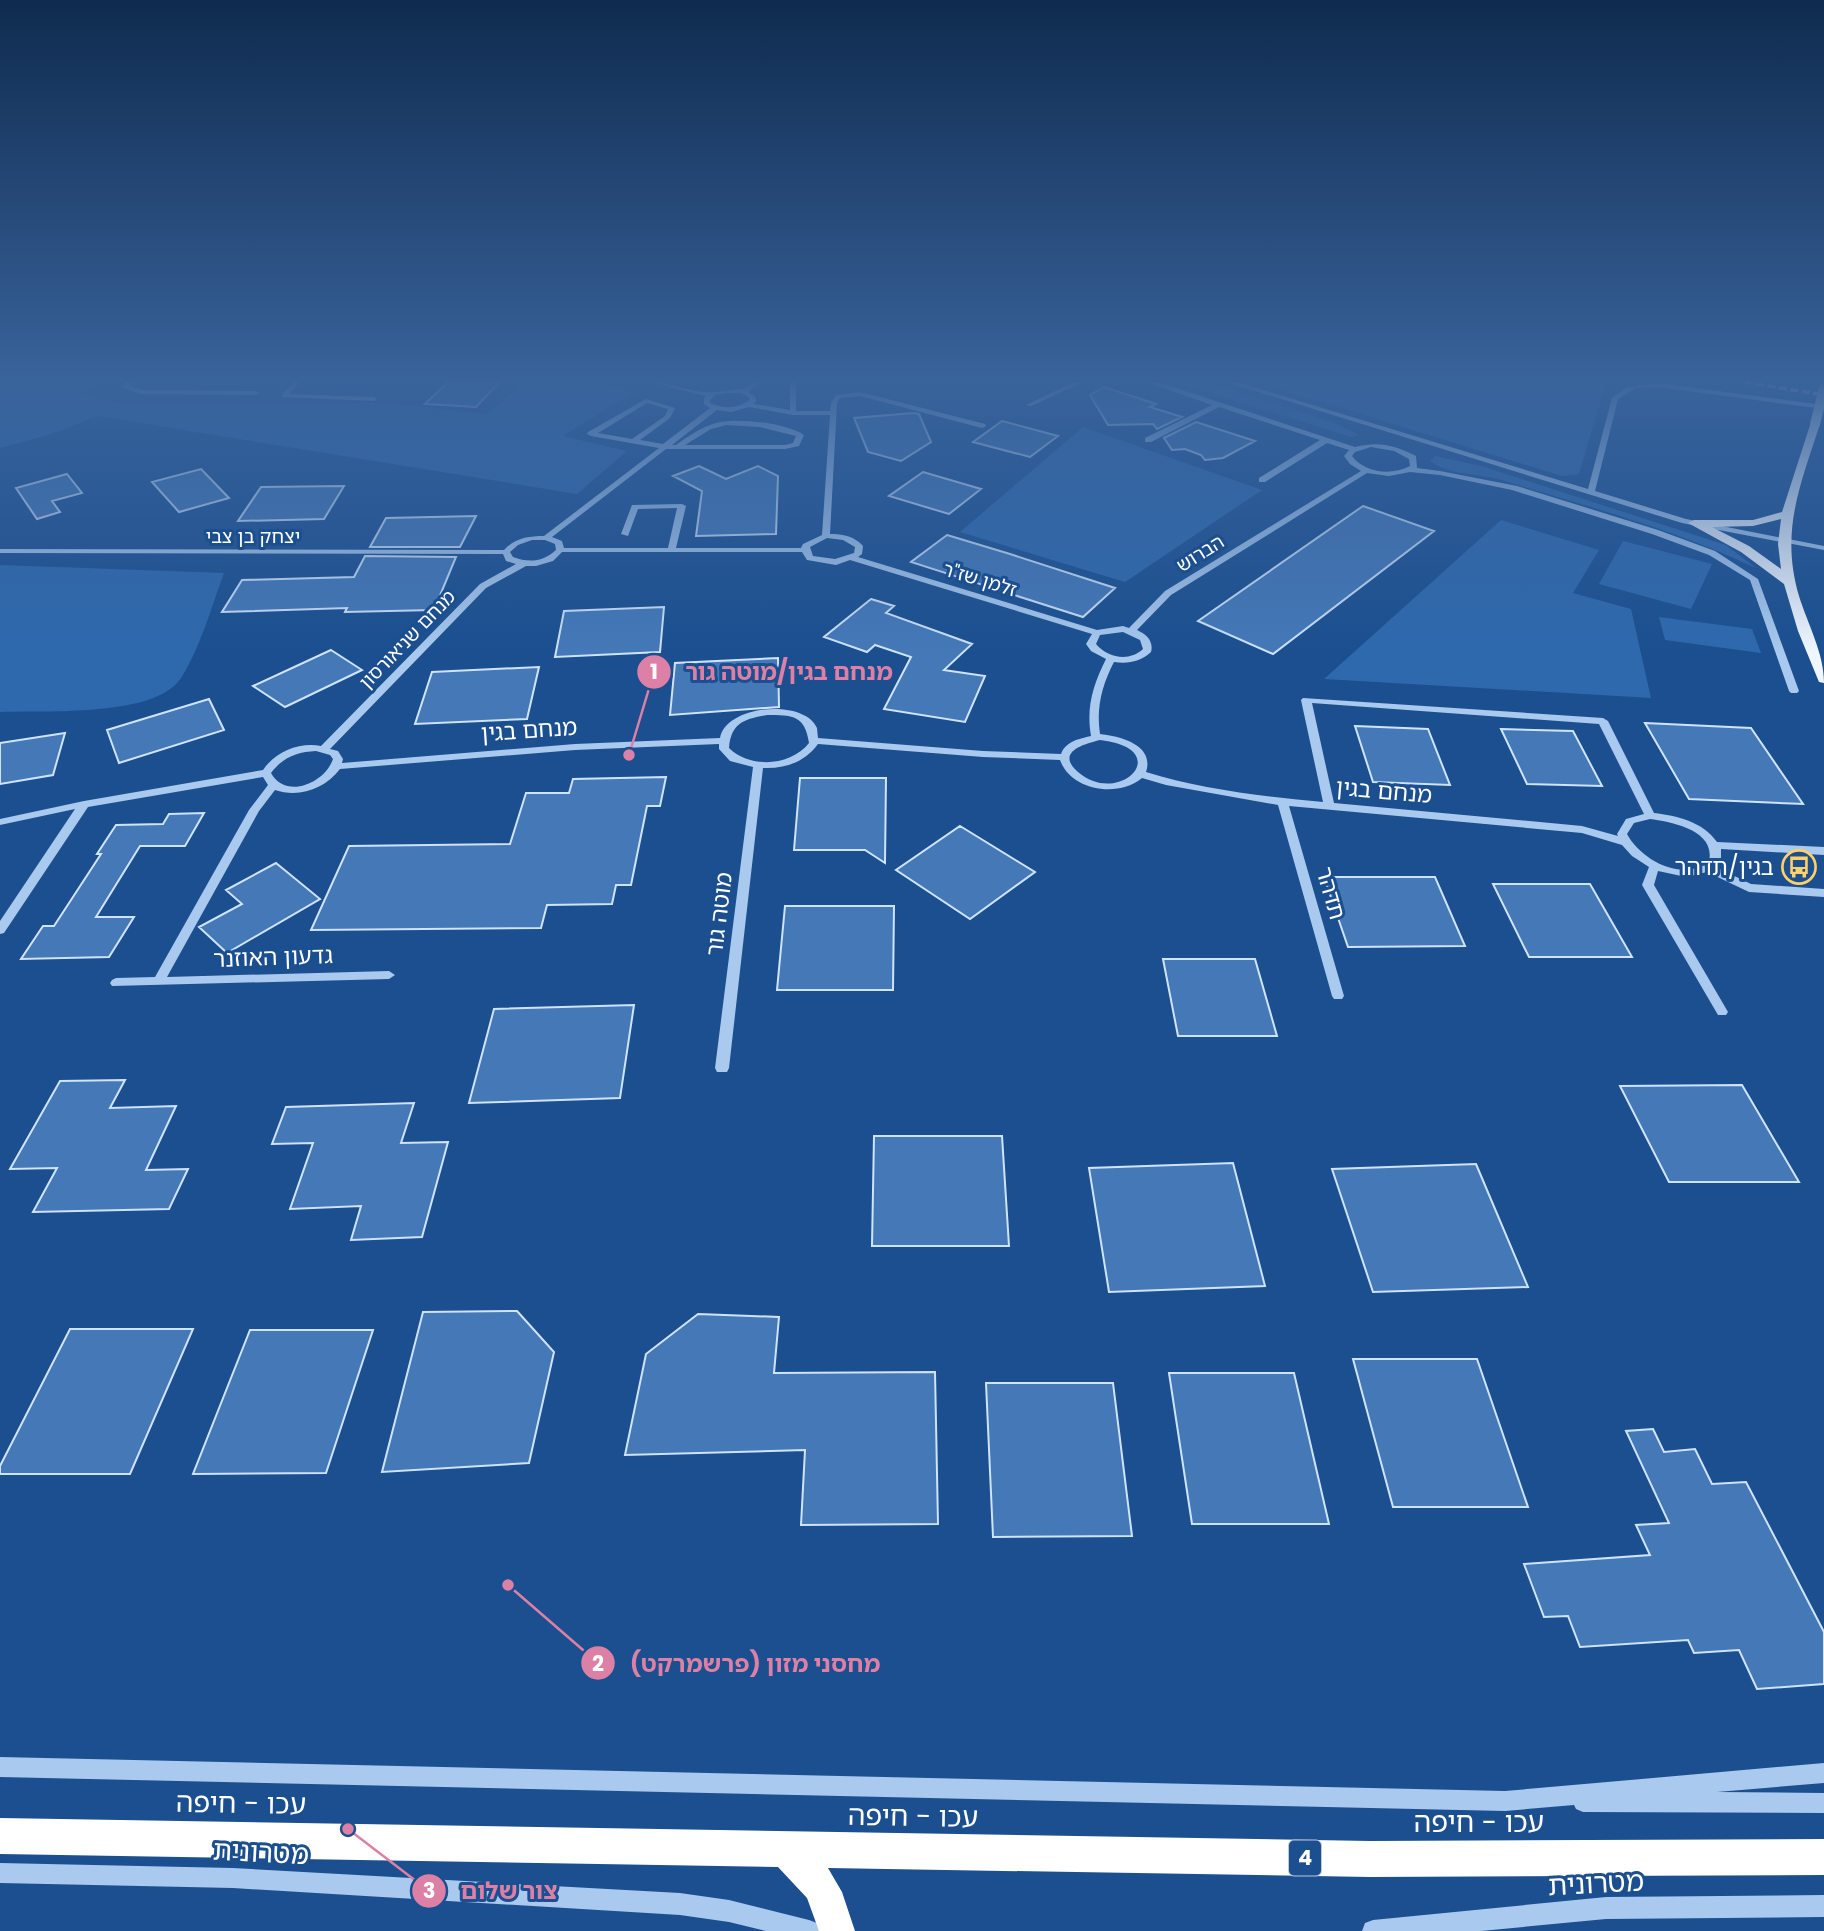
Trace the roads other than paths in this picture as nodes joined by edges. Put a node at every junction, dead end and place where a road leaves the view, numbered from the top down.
1 (633, 472) edge
2 (830, 472) edge
3 (1275, 472) edge
4 (1364, 472) edge
5 (1381, 472) edge
6 (1401, 472) edge
7 (1431, 472) edge
8 (1528, 472) edge
9 (1596, 472) edge
10 (1800, 472) edge
11 (1262, 480) dead end
12 (1591, 491) junction
13 (1788, 513) junction
14 (1694, 523) junction
15 (625, 534) dead end
16 (827, 536) junction
17 (546, 538) junction
18 (1824, 540) edge
19 (1784, 542) junction
20 (1824, 548) edge
21 (560, 550) junction
22 (805, 550) junction
23 (0, 551) edge
24 (671, 551) junction
25 (506, 552) junction
26 (853, 558) junction
27 (523, 564) junction
28 (1792, 584) junction
29 (1131, 631) junction
30 (1097, 634) junction
31 (1111, 658) junction
32 (1824, 679) edge
33 (1794, 691) dead end
34 (1096, 737) junction
35 (724, 741) junction
36 (814, 741) junction
37 (324, 749) junction
38 (1063, 757) junction
39 (758, 765) junction
40 (338, 766) junction
41 (267, 773) junction
42 (1141, 774) junction
43 (273, 785) junction
44 (1283, 802) junction
45 (84, 804) junction
46 (1329, 807) junction
47 (1650, 816) junction
48 (0, 822) edge
49 (1625, 842) junction
50 (1714, 845) junction
51 (1824, 851) edge
52 (1655, 866) junction
53 (1708, 868) junction
54 (1824, 893) edge
55 (0, 930) edge
56 (388, 975) dead end
57 (159, 981) junction
58 (116, 983) dead end
59 (1338, 996) dead end
60 (1722, 1012) dead end
61 (722, 1068) dead end
62 (0, 1768) edge
63 (1824, 1773) edge
64 (1505, 1801) junction
65 (1824, 1803) edge
66 (0, 1836) edge
67 (786, 1850) junction
68 (1824, 1857) edge
69 (0, 1874) edge
70 (1824, 1906) edge
71 (809, 1931) edge
72 (836, 1931) edge
73 (1373, 1931) edge

1 - 17 street
2 - 16 street
3 - 11 street
4 - 29 street, הברוש
5 - 6 street
7 - 33 street
8 - 12 street
9 - 12 street
10 - 13 main road, bridge
12 - 14 street
13 - 14 main road
13 - 19 main road
14 - 19 street
14 - 28 main road
15 - 24 street
16 - 22 street
16 - 26 street
17 - 21 street
17 - 25 street
18 - 19 street
19 - 20 street
19 - 28 main road
21 - 24 street
21 - 27 street, מנחם שניאורסון
22 - 24 street
22 - 26 street
23 - 25 street, יצחק בן צבי
25 - 27 street
26 - 30 street, זלמן שז"ר
27 - 37 street, מנחם שניאורסון
28 - 32 main road
29 - 30 street
29 - 31 street
30 - 31 street
31 - 34 street
34 - 38 street
34 - 42 street
35 - 36 street
35 - 39 street
35 - 40 street, מנחם בגין
36 - 38 street
36 - 39 street
37 - 40 street
37 - 41 street
38 - 42 street
39 - 61 street, מוטה גור
40 - 43 street
41 - 43 street
41 - 45 street
42 - 44 street, מנחם בגין
43 - 57 street, גדעון האוזנר
44 - 46 street, מנחם בגין
44 - 59 street, תדהר
45 - 48 street
45 - 55 street
46 - 47 street
46 - 49 street, מנחם בגין
47 - 49 street
47 - 50 street
49 - 52 street
50 - 51 street
50 - 53 street
52 - 53 street
52 - 60 street
53 - 54 street
56 - 57 street, גדעון האוזנר
57 - 58 street, גדעון האוזנר
62 - 64 street
63 - 64 street
64 - 65 street
66 - 67 highway, עכו - חיפה / 4
67 - 68 highway, עכו - חיפה / 4
67 - 72 highway
69 - 71 street, מטרונית
70 - 73 street, מטרונית

